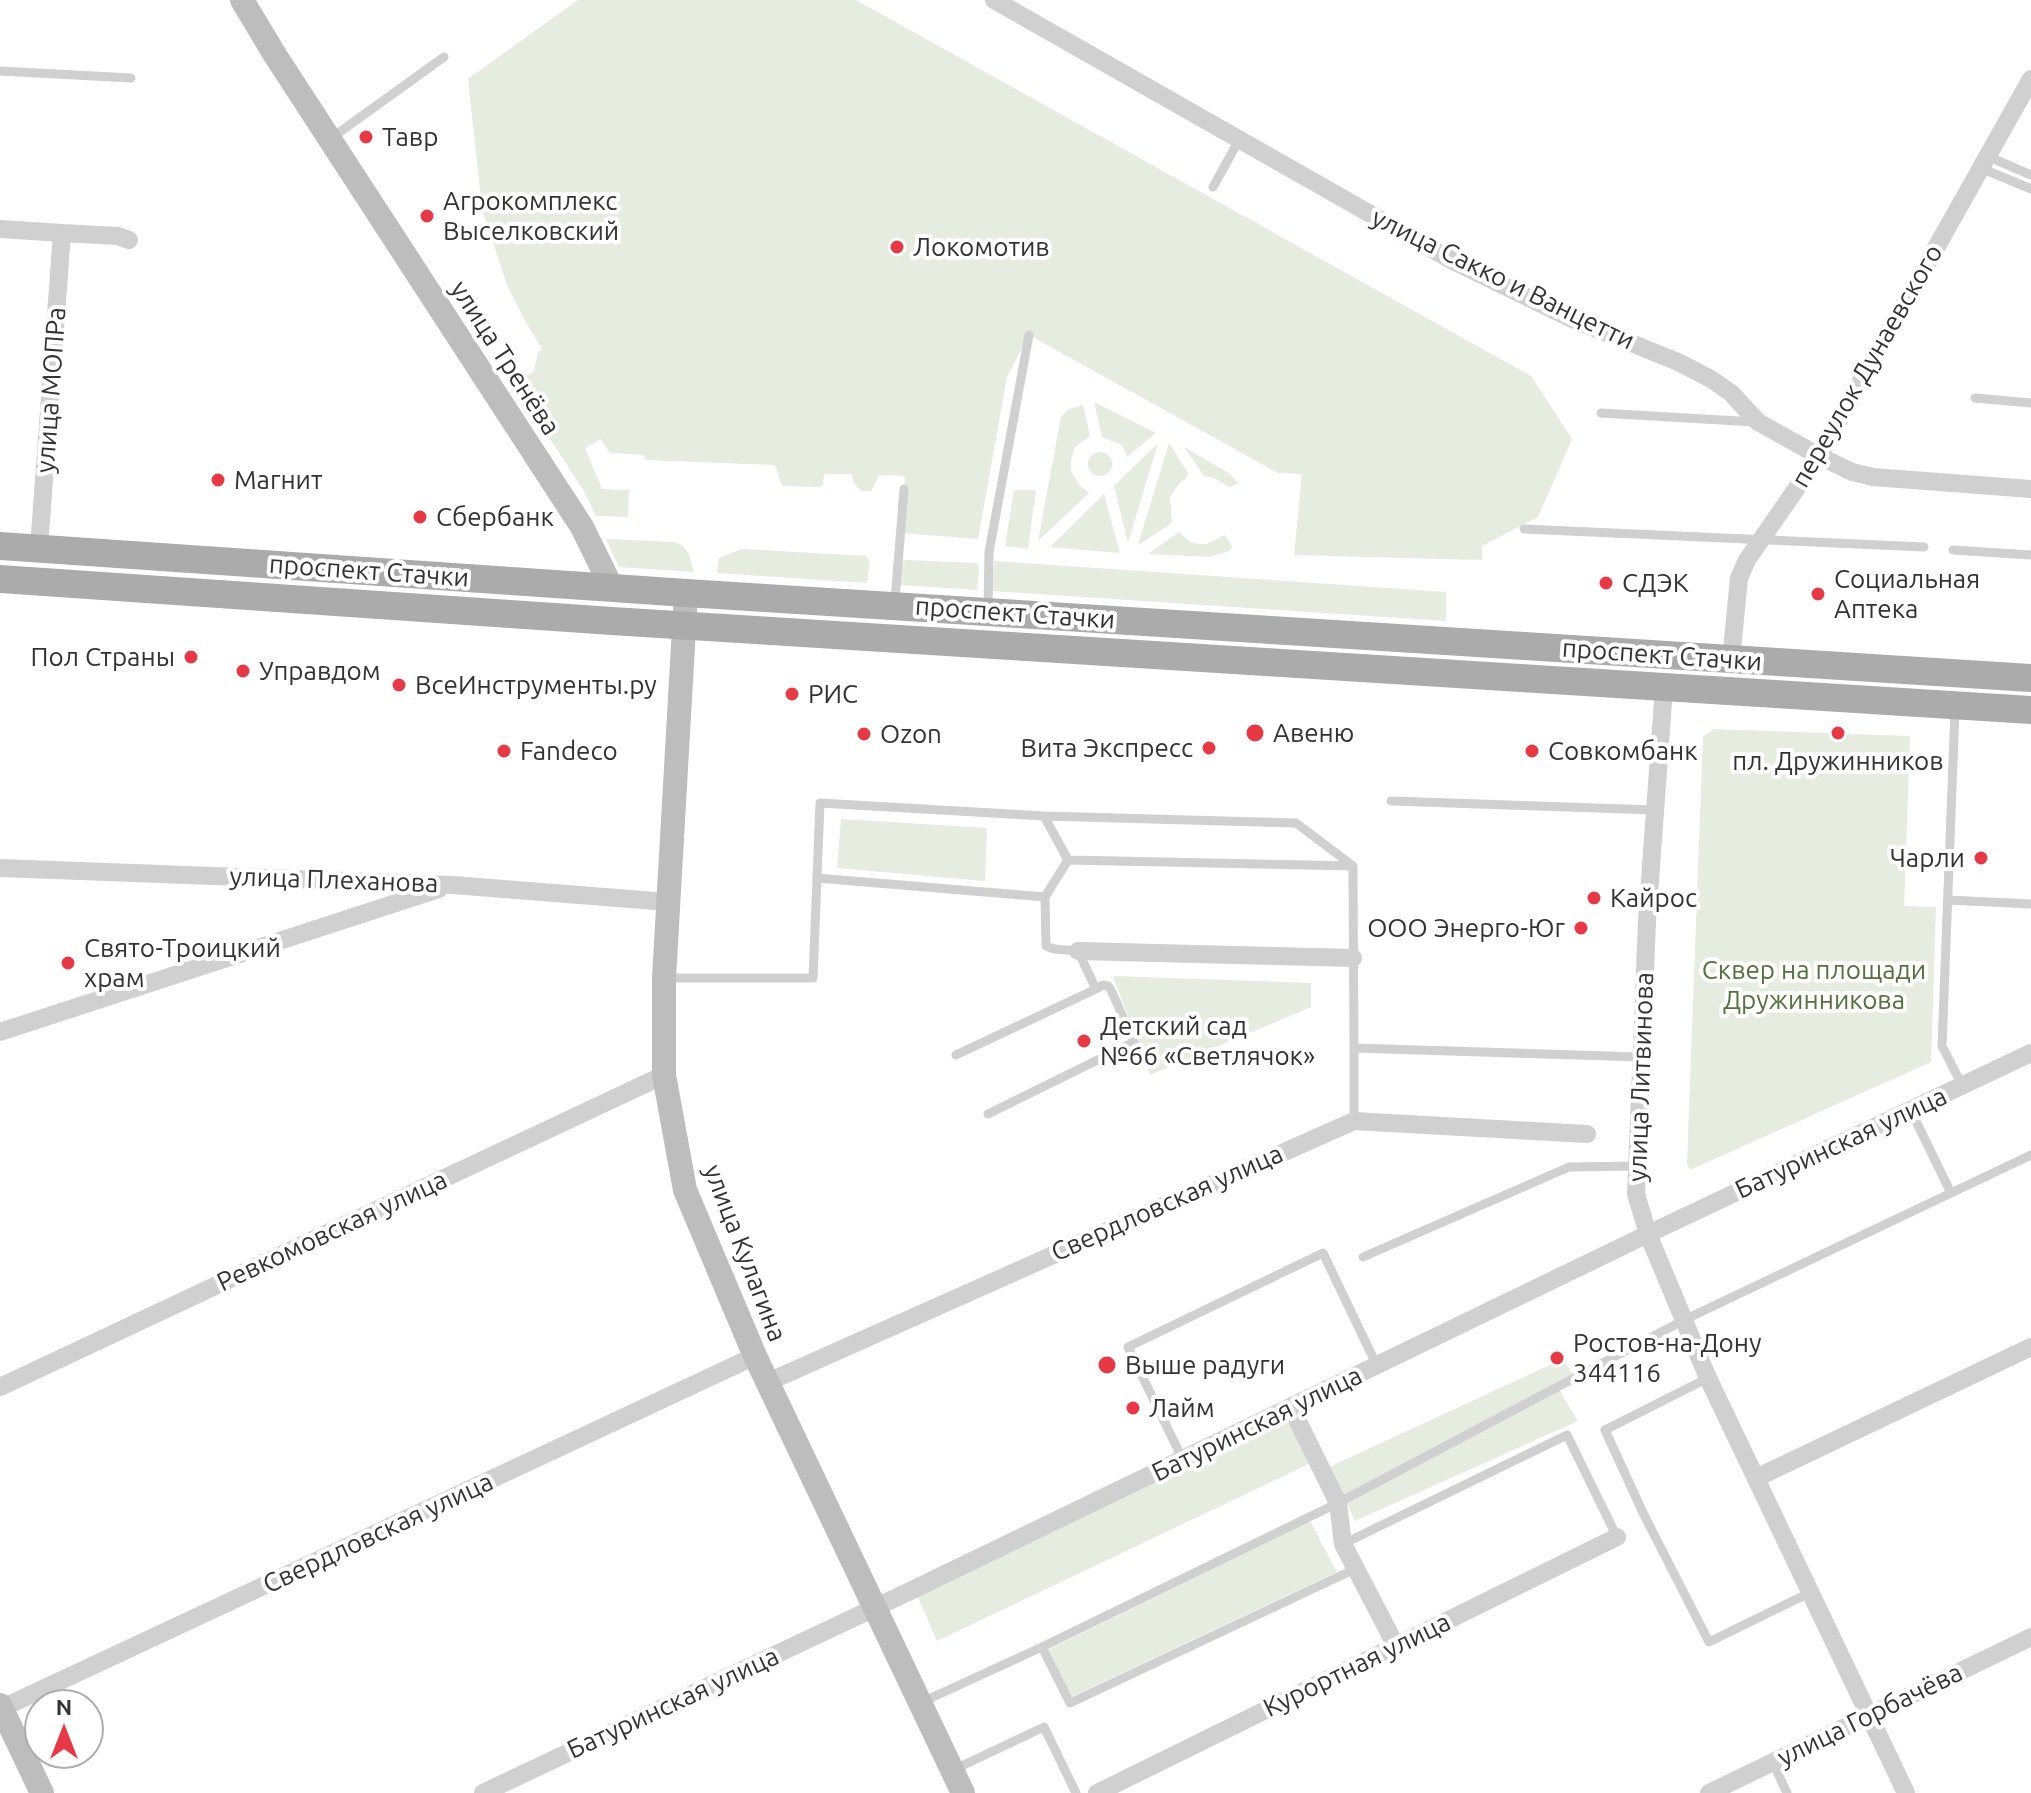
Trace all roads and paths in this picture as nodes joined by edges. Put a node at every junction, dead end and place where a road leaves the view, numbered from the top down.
1 (242, 0) edge
2 (994, 0) edge
3 (444, 57) dead end
4 (0, 71) edge
5 (131, 78) dead end
6 (2031, 79) edge
7 (330, 139) junction
8 (1239, 140) junction
9 (1984, 162) junction
10 (2031, 175) edge
11 (1213, 187) dead end
12 (2031, 189) edge
13 (0, 229) edge
14 (62, 233) junction
15 (129, 240) dead end
16 (1029, 335) dead end
17 (1975, 398) dead end
18 (2031, 403) edge
19 (1601, 413) dead end
20 (1758, 422) junction
21 (1819, 456) junction
22 (904, 489) dead end
23 (2031, 489) edge
24 (1524, 529) dead end
25 (1760, 540) junction
26 (0, 546) edge
27 (1924, 547) dead end
28 (39, 548) junction
29 (1953, 550) dead end
30 (2031, 555) edge
31 (0, 579) edge
32 (612, 588) junction
33 (686, 593) junction
34 (895, 605) junction
35 (988, 611) junction
36 (684, 626) junction
37 (1731, 660) junction
38 (2031, 678) edge
39 (1664, 688) junction
40 (1955, 707) junction
41 (2031, 710) edge
42 (1391, 801) dead end
43 (1655, 810) junction
44 (1044, 816) junction
45 (1068, 860) junction
46 (1353, 866) junction
47 (0, 868) edge
48 (817, 878) junction
49 (453, 885) junction
50 (1045, 897) junction
51 (1948, 900) junction
52 (668, 902) junction
53 (2031, 904) edge
54 (1078, 951) junction
55 (1353, 958) junction
56 (664, 978) junction
57 (1096, 989) junction
58 (0, 1032) edge
59 (1354, 1048) junction
60 (2031, 1053) edge
61 (956, 1055) dead end
62 (1641, 1057) junction
63 (664, 1075) junction
64 (1962, 1085) junction
65 (1911, 1111) junction
66 (988, 1114) dead end
67 (1354, 1121) junction
68 (1587, 1134) dead end
69 (2031, 1155) edge
70 (1635, 1166) junction
71 (1951, 1193) junction
72 (1648, 1234) junction
73 (1363, 1257) dead end
74 (1684, 1320) junction
75 (2031, 1347) edge
76 (755, 1356) junction
77 (1377, 1366) junction
78 (1708, 1378) junction
79 (768, 1382) junction
80 (0, 1387) edge
81 (1291, 1407) junction
82 (1183, 1460) junction
83 (1756, 1478) junction
84 (1338, 1503) junction
85 (1617, 1537) joint
86 (1343, 1544) junction
87 (1355, 1569) junction
88 (1809, 1593) junction
89 (874, 1608) junction
90 (2031, 1637) edge
91 (1396, 1646) junction
92 (1042, 1647) junction
93 (920, 1703) junction
94 (1, 1707) edge
95 (1869, 1714) junction
96 (1773, 1763) junction
97 (953, 1770) junction
98 (42, 1793) edge
99 (483, 1793) edge
100 (963, 1793) edge
101 (1076, 1793) edge
102 (1097, 1793) edge
103 (1709, 1793) edge
104 (1787, 1793) edge
105 (1906, 1793) edge

1 - 7 street, улица Тренёва
2 - 8 street, улица Сакко и Ванцетти
3 - 7 lane
4 - 5 lane
6 - 9 street, переулок Дунаевского
7 - 32 street, улица Тренёва
8 - 11 lane
8 - 20 street, улица Сакко и Ванцетти
9 - 10 lane
9 - 12 lane
9 - 21 street, переулок Дунаевского
13 - 14 street
14 - 15 street
14 - 28 street, улица МОПРа
16 - 35 lane
17 - 18 lane
19 - 20 lane
20 - 21 street, улица Сакко и Ванцетти
21 - 23 street, улица Сакко и Ванцетти
21 - 25 street, переулок Дунаевского
22 - 34 lane
24 - 25 lane
25 - 27 lane
25 - 37 street, переулок Дунаевского
26 - 28 main road, проспект Стачки
28 - 32 main road, проспект Стачки
29 - 30 lane
31 - 36 main road, проспект Стачки
32 - 33 main road, проспект Стачки
33 - 34 main road, проспект Стачки
33 - 36 street, улица Кулагина
34 - 35 main road, проспект Стачки
35 - 37 main road, проспект Стачки
36 - 39 main road, проспект Стачки
36 - 52 street, улица Кулагина
37 - 38 main road, проспект Стачки
39 - 40 main road, проспект Стачки
39 - 43 street, улица Литвинова
40 - 41 main road, проспект Стачки
40 - 51 lane
42 - 43 lane
43 - 62 street, улица Литвинова
44 - 45 lane
44 - 46 lane
44 - 48 lane
45 - 46 lane
45 - 50 lane
46 - 55 lane
47 - 49 street, улица Плеханова
48 - 50 lane
48 - 56 lane
49 - 52 street, улица Плеханова
49 - 58 street
50 - 54 lane
51 - 53 lane
51 - 64 lane
52 - 56 street, улица Кулагина
54 - 55 street
54 - 57 lane
55 - 59 lane
56 - 63 street, улица Кулагина
57 - 61 lane
57 - 66 lane
59 - 62 lane
59 - 67 lane
60 - 64 street, Батуринская улица
62 - 70 street, улица Литвинова
63 - 76 street, улица Кулагина
63 - 80 street, Ревкомовская улица
64 - 65 street, Батуринская улица
65 - 71 lane
65 - 72 street, Батуринская улица
67 - 68 street, Свердловская улица
67 - 79 street, Свердловская улица
69 - 71 lane
70 - 72 street, улица Литвинова
70 - 73 lane
71 - 74 lane
72 - 74 street, улица Литвинова
72 - 77 street, Батуринская улица
74 - 78 street, улица Литвинова
74 - 84 lane
75 - 83 street
76 - 79 street, улица Кулагина
76 - 94 street, Свердловская улица
77 - 81 street, Батуринская улица
77 - 82 lane
78 - 83 street, улица Литвинова
78 - 88 lane
79 - 89 street, улица Кулагина
81 - 82 street, Батуринская улица
81 - 84 street
82 - 89 street, Батуринская улица
83 - 88 street, улица Литвинова
84 - 86 street
84 - 92 lane
85 - 86 lane
85 - 91 street, Курортная улица
86 - 87 street
87 - 91 street
87 - 92 lane
88 - 95 street, улица Литвинова
89 - 93 street, улица Кулагина
89 - 99 street, Батуринская улица
90 - 95 street, улица Горбачёва
91 - 102 street, Курортная улица
92 - 93 lane
93 - 97 street, улица Кулагина
94 - 98 street
95 - 96 street, улица Горбачёва
95 - 105 street, улица Литвинова
96 - 103 street, улица Горбачёва
96 - 104 lane
97 - 100 street, улица Кулагина
97 - 101 lane

